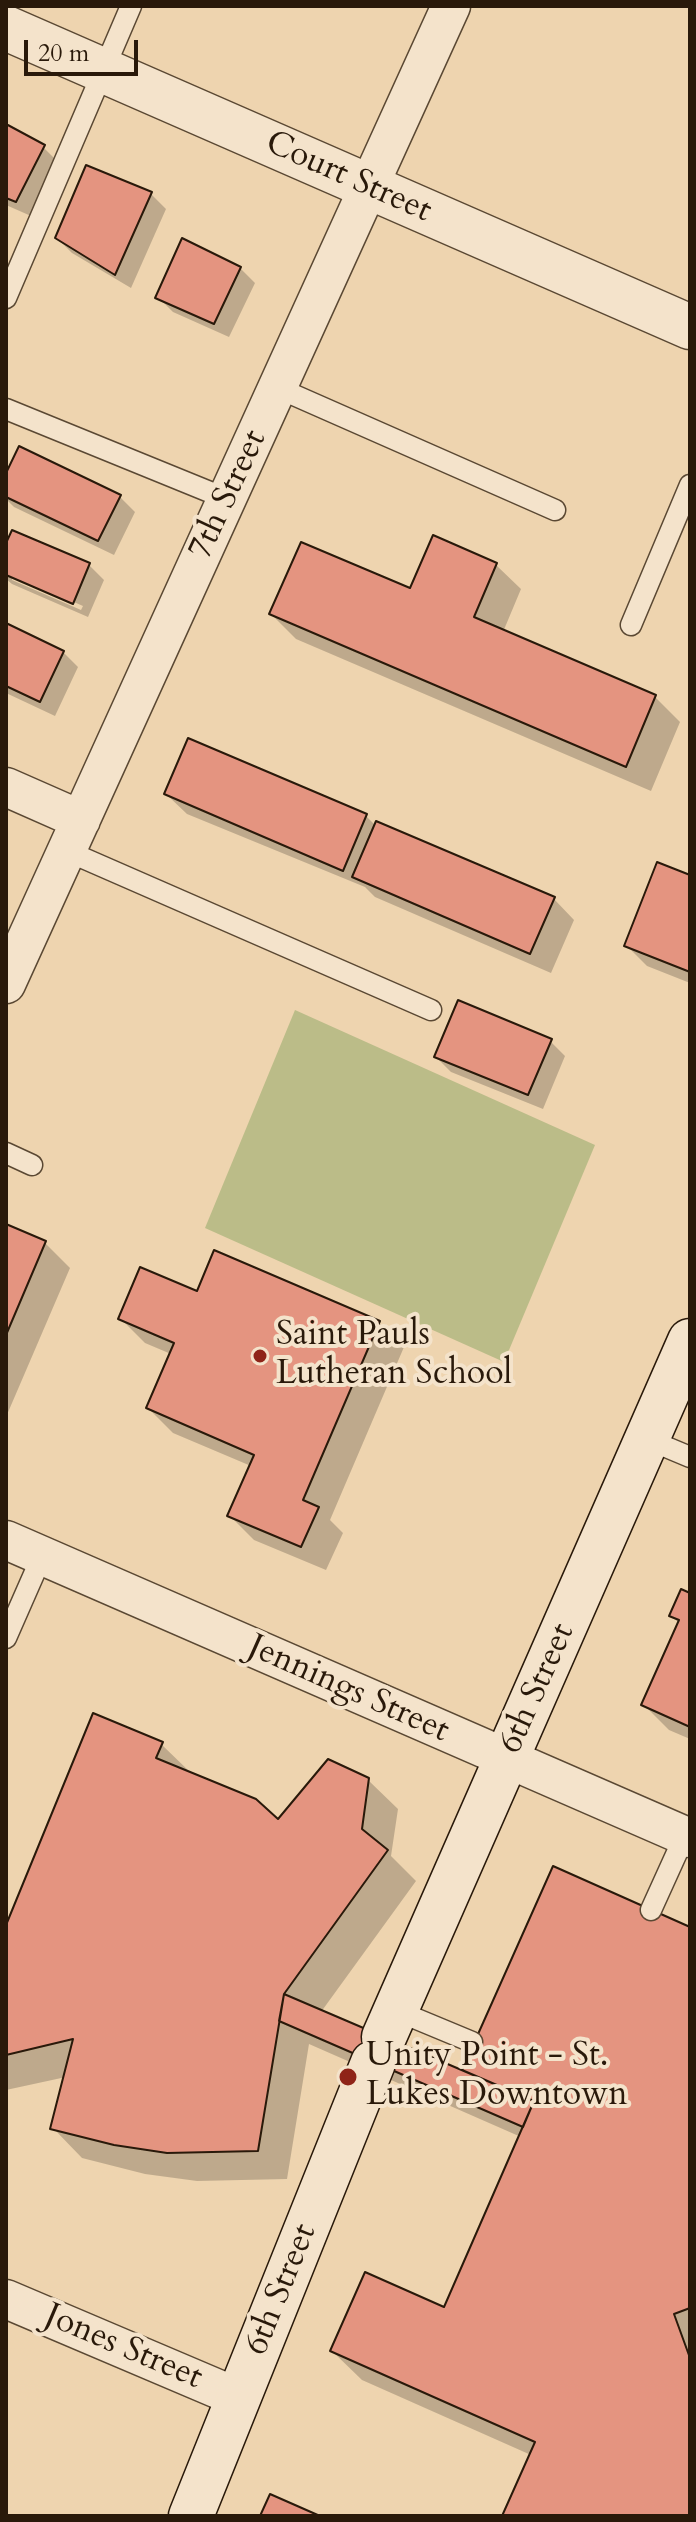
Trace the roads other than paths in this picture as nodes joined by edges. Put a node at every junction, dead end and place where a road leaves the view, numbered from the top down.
1 (131, 6) edge
2 (451, 6) edge
3 (6, 28) edge
4 (103, 71) junction
5 (369, 187) junction
6 (6, 298) edge
7 (690, 327) edge
8 (278, 388) junction
9 (6, 409) edge
10 (690, 485) edge
11 (227, 499) junction
12 (555, 510) dead end
13 (631, 625) dead end
14 (6, 787) edge
15 (74, 836) junction
16 (6, 984) edge
17 (431, 1010) dead end
18 (6, 1153) edge
19 (32, 1165) dead end
20 (690, 1341) edge
21 (647, 1439) junction
22 (690, 1457) edge
23 (6, 1540) edge
24 (42, 1556) junction
25 (6, 1638) edge
26 (508, 1760) junction
27 (687, 1837) edge
28 (651, 1910) dead end
29 (384, 2037) junction
30 (472, 2042) dead end
31 (6, 2299) edge
32 (239, 2398) junction
33 (191, 2516) edge

1 - 4 lane
2 - 5 street, 7th Street
3 - 4 main road, Court Street
4 - 5 main road, Court Street
4 - 6 lane
5 - 7 main road, Court Street
5 - 8 street, 7th Street
8 - 11 street, 7th Street
8 - 12 lane
9 - 11 lane
10 - 13 lane
11 - 15 street, 7th Street
14 - 15 street
15 - 16 street, 7th Street
15 - 17 lane
18 - 19 lane
20 - 21 main road, 6th Street
21 - 22 lane
21 - 26 main road, 6th Street
23 - 24 street, Jennings Street
24 - 25 lane
24 - 26 street, Jennings Street
26 - 27 street, Jennings Street
26 - 29 main road, 6th Street
27 - 28 lane
29 - 30 lane
29 - 32 main road, 6th Street
31 - 32 street, Jones Street
32 - 33 main road, 6th Street

